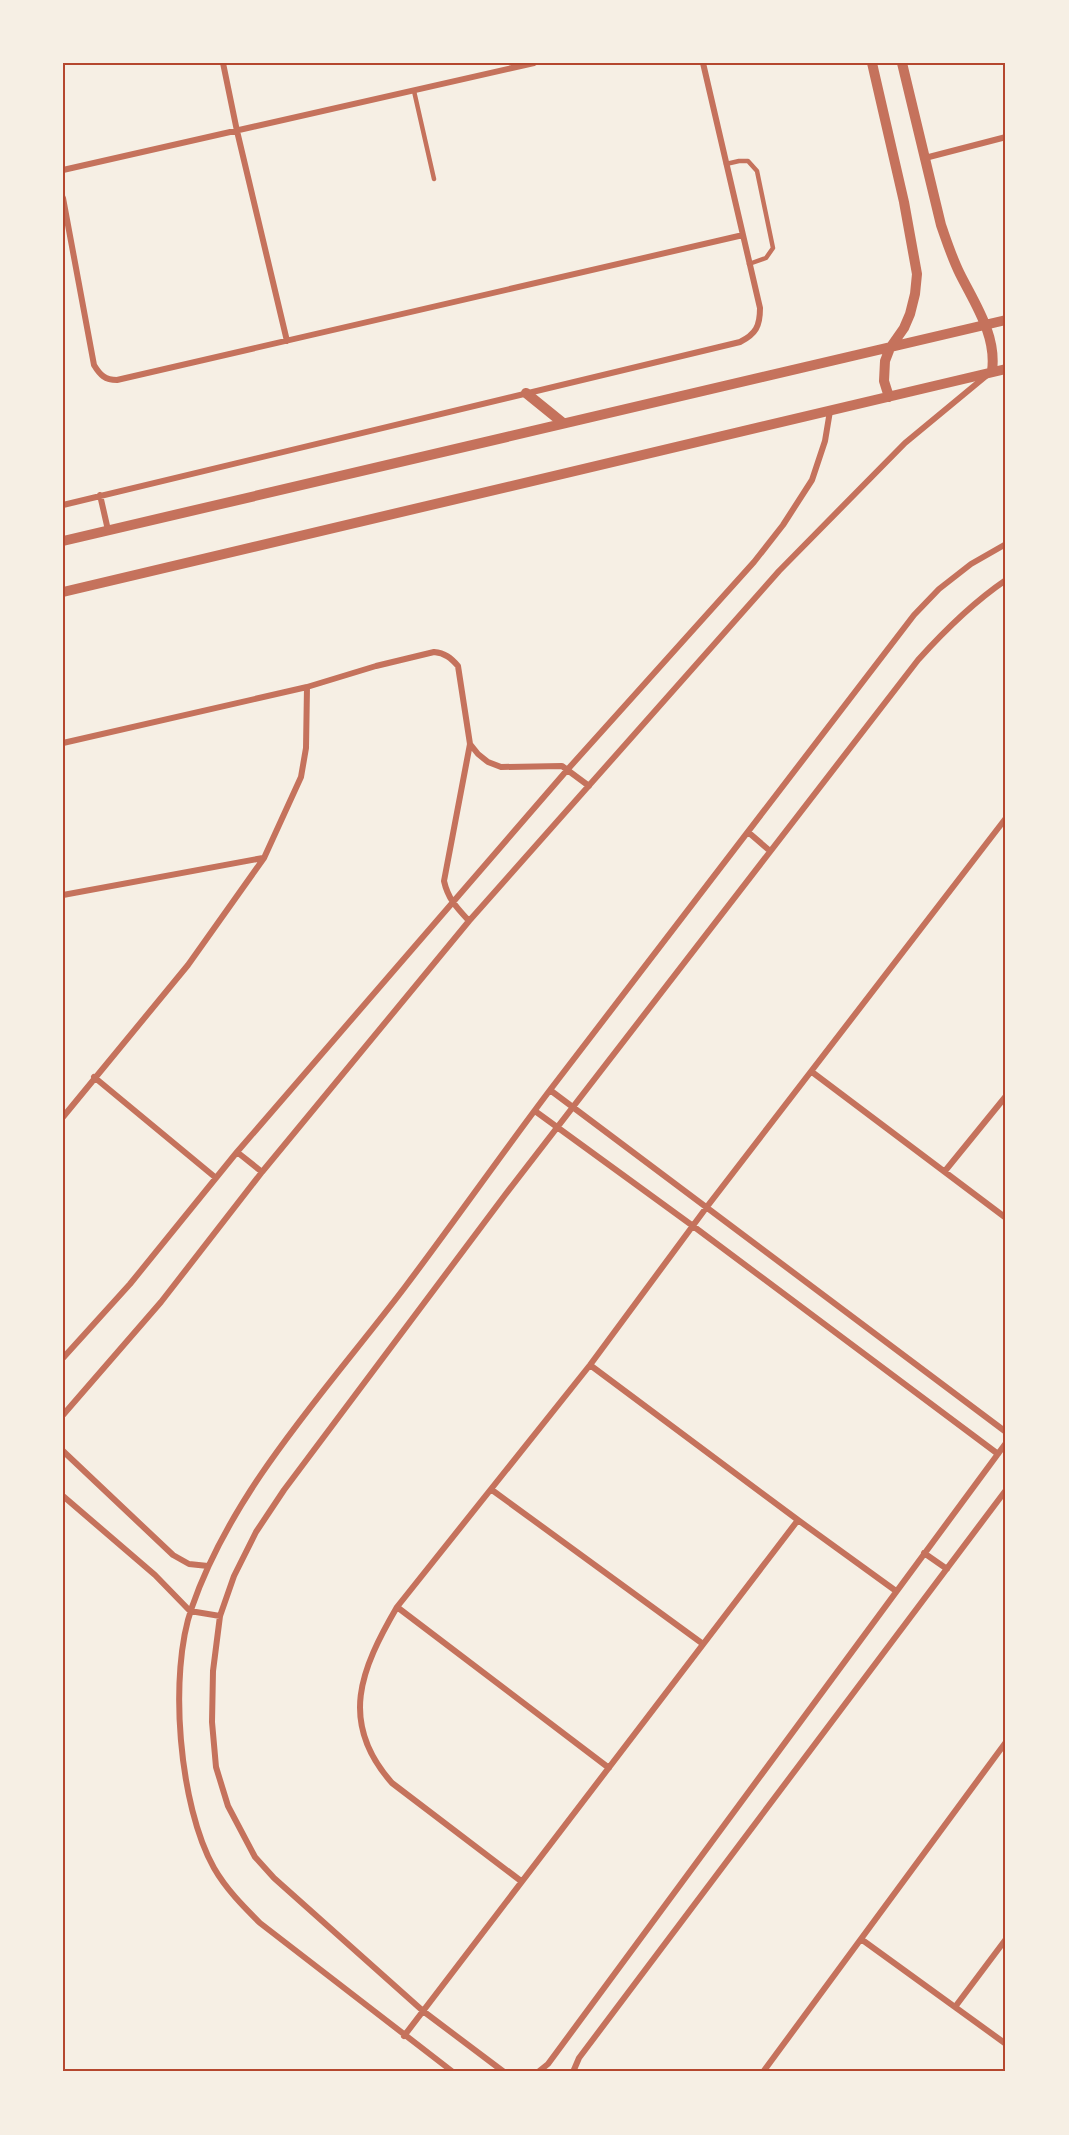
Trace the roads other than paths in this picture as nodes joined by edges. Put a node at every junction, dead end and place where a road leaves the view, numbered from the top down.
1 (223, 63) edge
2 (534, 63) edge
3 (703, 63) edge
4 (872, 63) edge
5 (902, 63) edge
6 (414, 92) junction
7 (237, 131) junction
8 (1006, 137) edge
9 (925, 158) junction
10 (726, 164) junction
11 (63, 170) edge
12 (434, 179) dead end
13 (63, 198) edge
14 (743, 236) junction
15 (749, 264) junction
16 (1006, 320) edge
17 (984, 324) junction
18 (287, 341) junction
19 (890, 348) junction
20 (1006, 369) edge
21 (992, 371) junction
22 (526, 393) junction
23 (890, 397) junction
24 (830, 411) junction
25 (563, 423) junction
26 (99, 495) junction
27 (63, 505) edge
28 (108, 530) junction
29 (63, 541) edge
30 (1006, 544) edge
31 (1006, 580) edge
32 (63, 592) edge
33 (307, 687) junction
34 (63, 743) edge
35 (470, 744) junction
36 (568, 769) junction
37 (590, 786) junction
38 (1006, 818) edge
39 (748, 832) junction
40 (770, 852) junction
41 (264, 858) junction
42 (63, 895) edge
43 (452, 902) junction
44 (469, 921) junction
45 (812, 1072) junction
46 (94, 1077) junction
47 (550, 1090) junction
48 (1006, 1096) edge
49 (572, 1107) junction
50 (535, 1111) junction
51 (63, 1117) edge
52 (557, 1127) junction
53 (237, 1152) junction
54 (945, 1171) junction
55 (262, 1172) junction
56 (216, 1178) junction
57 (706, 1208) junction
58 (1006, 1218) edge
59 (693, 1226) junction
60 (63, 1358) edge
61 (590, 1365) junction
62 (63, 1415) edge
63 (1006, 1432) edge
64 (1006, 1443) edge
65 (63, 1451) edge
66 (998, 1454) junction
67 (492, 1490) junction
68 (1006, 1490) edge
69 (63, 1496) edge
70 (798, 1520) junction
71 (924, 1553) junction
72 (208, 1566) junction
73 (947, 1569) junction
74 (896, 1592) junction
75 (397, 1607) junction
76 (190, 1611) junction
77 (220, 1616) junction
78 (703, 1644) junction
79 (1006, 1742) edge
80 (609, 1768) junction
81 (521, 1881) junction
82 (861, 1939) junction
83 (1006, 1939) edge
84 (955, 2007) junction
85 (423, 2011) junction
86 (404, 2036) junction
87 (1006, 2044) edge
88 (453, 2072) edge
89 (504, 2072) edge
90 (538, 2072) edge
91 (573, 2072) edge
92 (764, 2072) edge

1 - 7 street
2 - 6 street
3 - 10 street
4 - 19 street
5 - 9 street
6 - 7 street
6 - 12 lane
7 - 11 street
7 - 18 street
8 - 9 street
9 - 17 street
10 - 14 street
10 - 15 lane
13 - 18 street
14 - 15 street
14 - 18 street
15 - 22 street
16 - 17 street
17 - 19 street
17 - 21 street
19 - 23 street
19 - 25 street
20 - 21 street
21 - 23 street
21 - 37 street
22 - 25 street
22 - 26 street
23 - 24 street
24 - 32 street
24 - 36 street
25 - 28 street
26 - 27 street
26 - 28 street
28 - 29 street
30 - 39 street
31 - 40 street
33 - 34 street
33 - 35 street
33 - 41 street
35 - 36 street
35 - 43 street
36 - 37 street
36 - 43 street
37 - 44 street
38 - 45 street
39 - 40 street
39 - 47 street
40 - 49 street
41 - 42 street
41 - 46 street
43 - 44 street
43 - 53 street
44 - 55 street
45 - 54 street
45 - 57 street
46 - 51 street
46 - 56 street
47 - 49 street
47 - 50 street
48 - 54 street
49 - 52 street
49 - 57 street
50 - 52 street
50 - 72 street
52 - 59 street
52 - 77 street
53 - 55 street
53 - 56 street
54 - 58 street
55 - 62 street
56 - 60 street
57 - 59 street
57 - 63 street
59 - 61 street
59 - 66 street
61 - 67 street
61 - 70 street
64 - 66 street
65 - 72 street
66 - 71 street
67 - 75 street
67 - 78 street
68 - 73 street
69 - 76 street
70 - 74 street
70 - 78 street
71 - 73 street
71 - 74 street
72 - 76 street
73 - 91 street
74 - 90 street
75 - 80 street
75 - 81 street
76 - 77 street
76 - 86 street
77 - 85 street
78 - 80 street
79 - 82 street
80 - 81 street
81 - 85 street
82 - 84 street
82 - 92 street
83 - 84 street
84 - 87 street
85 - 86 street
85 - 89 street
86 - 88 street

